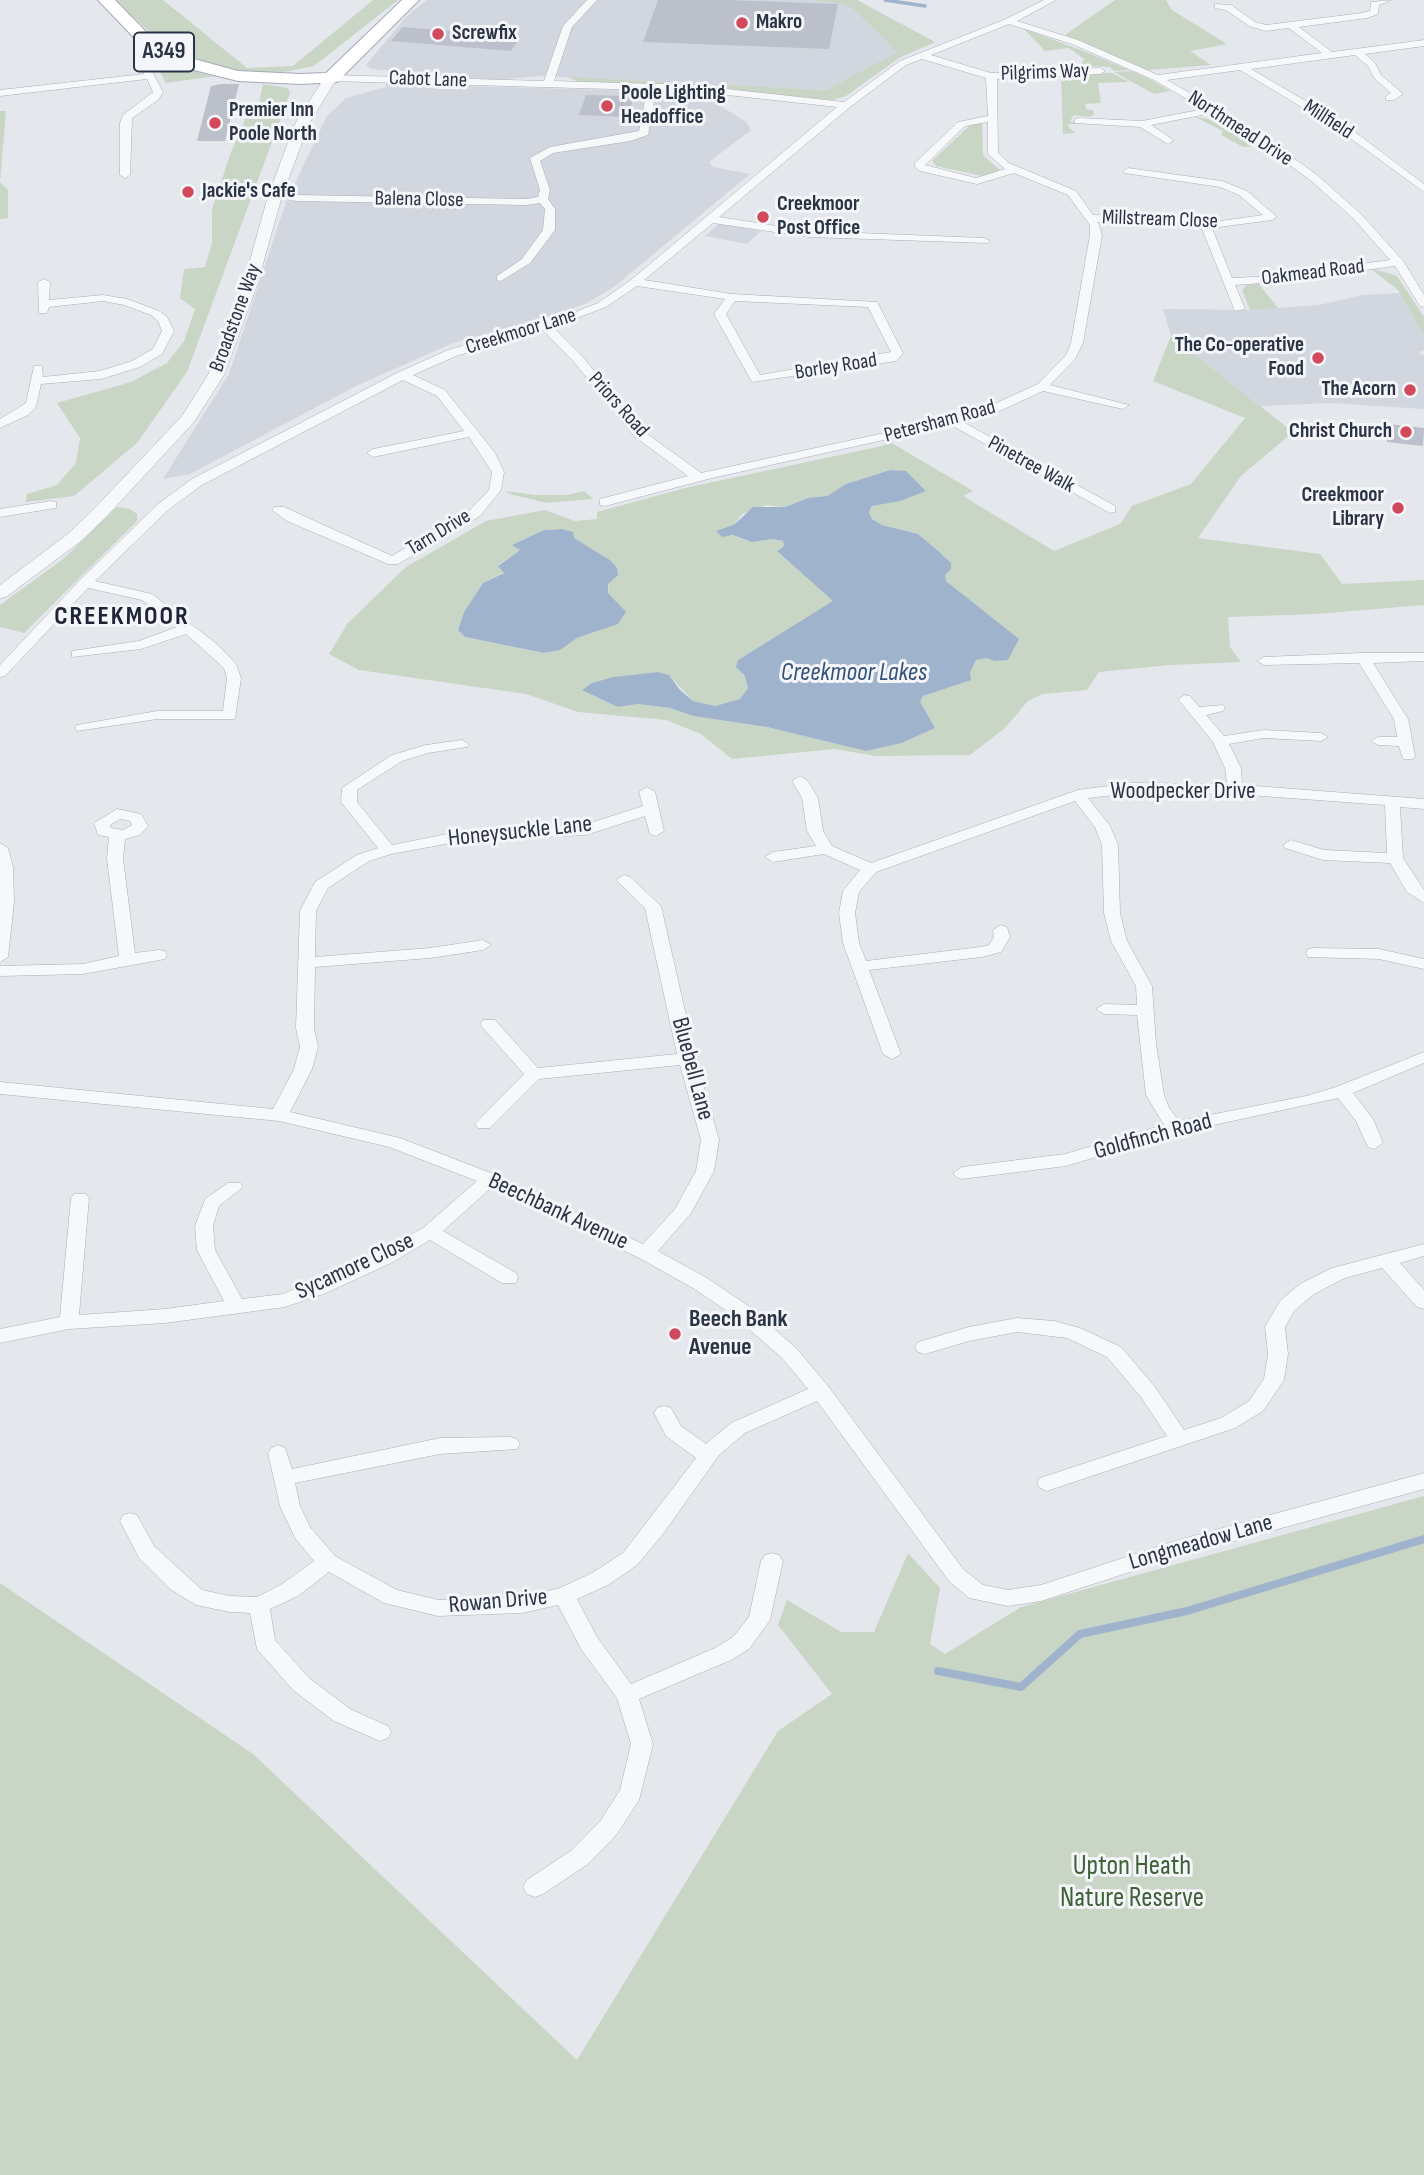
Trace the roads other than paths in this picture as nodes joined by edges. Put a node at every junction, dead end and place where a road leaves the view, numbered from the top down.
1 (106, 0) edge
2 (411, 0) edge
3 (592, 0) edge
4 (1051, 0) edge
5 (1385, 0) edge
6 (1227, 6) dead end
7 (1009, 21) junction
8 (1292, 26) junction
9 (1424, 43) edge
10 (1360, 53) junction
11 (920, 55) junction
12 (1330, 55) junction
13 (173, 57) junction
14 (349, 59) junction
15 (1243, 68) junction
16 (1100, 71) dead end
17 (148, 76) junction
18 (989, 76) junction
19 (331, 78) junction
20 (384, 78) junction
21 (1157, 78) junction
22 (548, 84) junction
23 (652, 87) junction
24 (0, 93) edge
25 (1413, 96) dead end
26 (846, 105) junction
27 (1096, 109) dead end
28 (1214, 110) junction
29 (993, 118) junction
30 (1079, 121) dead end
31 (1101, 123) junction
32 (1142, 124) junction
33 (1158, 139) dead end
34 (1014, 169) junction
35 (1128, 172) dead end
36 (125, 175) dead end
37 (1424, 190) edge
38 (1408, 193) dead end
39 (295, 198) dead end
40 (543, 199) junction
41 (1090, 218) junction
42 (711, 219) junction
43 (1206, 226) junction
44 (984, 241) dead end
45 (1398, 262) junction
46 (501, 278) dead end
47 (44, 282) dead end
48 (635, 282) junction
49 (1228, 282) junction
50 (732, 298) junction
51 (1424, 304) edge
52 (1239, 309) dead end
53 (545, 326) junction
54 (403, 375) junction
55 (1042, 387) junction
56 (1123, 405) dead end
57 (952, 421) junction
58 (0, 424) edge
59 (471, 433) junction
60 (373, 453) dead end
61 (698, 477) junction
62 (605, 502) dead end
63 (51, 505) dead end
64 (1110, 509) dead end
65 (279, 510) dead end
66 (0, 513) edge
67 (393, 561) junction
68 (377, 572) dead end
69 (85, 583) junction
70 (0, 593) edge
71 (186, 629) junction
72 (77, 654) dead end
73 (1362, 657) junction
74 (1424, 657) edge
75 (1264, 660) dead end
76 (0, 673) edge
77 (1185, 699) dead end
78 (1218, 708) dead end
79 (1195, 712) junction
80 (230, 716) junction
81 (248, 717) dead end
82 (82, 728) dead end
83 (1287, 735) junction
84 (1321, 737) dead end
85 (1220, 741) junction
86 (1378, 741) dead end
87 (462, 744) dead end
88 (1290, 751) dead end
89 (800, 781) dead end
90 (1235, 789) junction
91 (647, 792) dead end
92 (1078, 795) junction
93 (1392, 802) junction
94 (1424, 804) edge
95 (650, 810) junction
96 (656, 831) dead end
97 (117, 836) dead end
98 (1291, 845) dead end
99 (0, 848) edge
100 (826, 849) junction
101 (388, 850) junction
102 (773, 857) dead end
103 (1395, 859) junction
104 (870, 869) junction
105 (624, 880) dead end
106 (1424, 898) edge
107 (483, 945) dead end
108 (1015, 952) dead end
109 (1314, 953) dead end
110 (159, 955) dead end
111 (0, 957) edge
112 (128, 959) junction
113 (308, 963) junction
114 (1424, 964) edge
115 (862, 966) junction
116 (0, 971) edge
117 (1104, 1009) dead end
118 (1146, 1010) junction
119 (489, 1024) dead end
120 (892, 1054) dead end
121 (1424, 1057) edge
122 (687, 1059) junction
123 (534, 1074) junction
124 (0, 1088) edge
125 (1342, 1091) junction
126 (279, 1115) junction
127 (484, 1124) dead end
128 (1175, 1128) junction
129 (1374, 1143) dead end
130 (962, 1173) dead end
131 (490, 1179) junction
132 (234, 1187) dead end
133 (79, 1198) dead end
134 (430, 1231) junction
135 (1424, 1250) edge
136 (646, 1253) junction
137 (1385, 1260) junction
138 (509, 1278) dead end
139 (1424, 1301) edge
140 (236, 1307) junction
141 (69, 1322) junction
142 (0, 1336) edge
143 (925, 1347) dead end
144 (821, 1391) junction
145 (664, 1413) dead end
146 (1180, 1439) junction
147 (510, 1444) dead end
148 (278, 1453) dead end
149 (708, 1456) junction
150 (284, 1478) junction
151 (1424, 1481) edge
152 (1048, 1483) dead end
153 (130, 1521) dead end
154 (772, 1561) dead end
155 (328, 1562) junction
156 (977, 1592) joint
157 (564, 1595) junction
158 (259, 1605) junction
159 (627, 1695) junction
160 (380, 1732) dead end
161 (535, 1887) dead end

1 - 13 main road, Cabot Lane / A349
2 - 14 main road, Broadstone Way
3 - 22 street
4 - 7 street, Creekmoor Lane
5 - 8 street
6 - 8 street
7 - 11 street, Creekmoor Lane
7 - 21 street, Northmead Drive
8 - 12 street
9 - 10 street, Millfield
10 - 12 street, Millfield
10 - 25 street
11 - 18 street
11 - 26 street, Creekmoor Lane
12 - 15 street, Millfield
13 - 17 street
13 - 19 main road, Cabot Lane / A349
14 - 19 main road, Broadstone Way
14 - 20 street
15 - 21 street, Millfield
15 - 37 street, Millfield
16 - 18 street, Pilgrims Way
17 - 24 street
17 - 36 street
18 - 29 street
19 - 20 street, Cabot Lane
19 - 70 street, Broadstone Way
20 - 22 street, Cabot Lane
21 - 28 street, Northmead Drive
22 - 23 street, Cabot Lane
23 - 26 street, Cabot Lane
23 - 40 street
26 - 42 street, Creekmoor Lane
27 - 31 street
28 - 32 street
28 - 45 street, Northmead Drive
29 - 34 street
29 - 34 street
30 - 31 street
31 - 32 street
32 - 33 street
34 - 41 street
35 - 43 street, Millstream Close
37 - 38 street, Millfield
39 - 40 street, Balena Close
40 - 46 street
41 - 43 street, Millstream Close
41 - 55 street, Petersham Road
42 - 44 street
42 - 48 street, Creekmoor Lane
43 - 49 street, Oakmead Road
45 - 49 street, Oakmead Road
45 - 51 street, Northmead Drive
47 - 58 street
48 - 50 street, Borley Road
48 - 53 street, Creekmoor Lane
49 - 52 street, Oakmead Road
50 - 50 street, Borley Road
53 - 54 street, Creekmoor Lane
53 - 61 street, Priors Road
54 - 59 street, Tarn Drive
54 - 69 street, Creekmoor Lane
55 - 56 street
55 - 57 street, Petersham Road
57 - 61 street, Petersham Road
57 - 64 street, Pinetree Walk
59 - 60 street
59 - 67 street, Tarn Drive
61 - 62 street, Petersham Road
63 - 66 street
65 - 67 street, Tarn Drive
67 - 68 street, Tarn Drive
69 - 71 street
69 - 76 street, Creekmoor Lane
71 - 72 street
71 - 80 street
73 - 74 street
73 - 75 street
73 - 86 street
77 - 79 street
78 - 79 street
79 - 85 street
80 - 81 street
80 - 82 street
83 - 84 street
83 - 85 street
83 - 88 street
85 - 90 street
87 - 101 street
89 - 100 street
90 - 92 street, Woodpecker Drive
90 - 93 street, Woodpecker Drive
91 - 95 street
92 - 104 street, Woodpecker Drive
92 - 118 street
93 - 94 street, Woodpecker Drive
93 - 103 street
95 - 96 street
95 - 101 street, Honeysuckle Lane
97 - 112 street
98 - 103 street
99 - 111 street
100 - 102 street
100 - 104 street
101 - 113 street, Honeysuckle Lane
103 - 106 street
104 - 115 street
105 - 122 street, Bluebell Lane
107 - 113 street
108 - 115 street
109 - 114 street
110 - 112 street
112 - 116 street
113 - 126 street, Honeysuckle Lane
115 - 120 street
117 - 118 street
118 - 128 street
119 - 123 street
121 - 125 street, Goldfinch Road
122 - 123 street
122 - 136 street, Bluebell Lane
123 - 127 street
124 - 126 street, Beechbank Avenue
125 - 128 street, Goldfinch Road
125 - 129 street
126 - 131 street, Beechbank Avenue
128 - 130 street, Goldfinch Road
131 - 134 street, Sycamore Close
131 - 136 street, Beechbank Avenue
132 - 140 street
133 - 141 street
134 - 138 street, Sycamore Close
134 - 140 street, Sycamore Close
135 - 137 street
136 - 144 street, Beechbank Avenue
137 - 139 street
137 - 146 street
140 - 141 street, Sycamore Close
141 - 142 street, Sycamore Close
143 - 146 street
144 - 149 street, Rowan Drive
144 - 156 street, Beechbank Avenue
145 - 149 street
146 - 152 street
147 - 150 street
148 - 150 street, Rowan Drive
149 - 157 street, Rowan Drive
150 - 155 street, Rowan Drive
151 - 156 street, Longmeadow Lane
153 - 158 street
154 - 159 street
155 - 157 street, Rowan Drive
155 - 158 street
157 - 159 street
158 - 160 street
159 - 161 street

